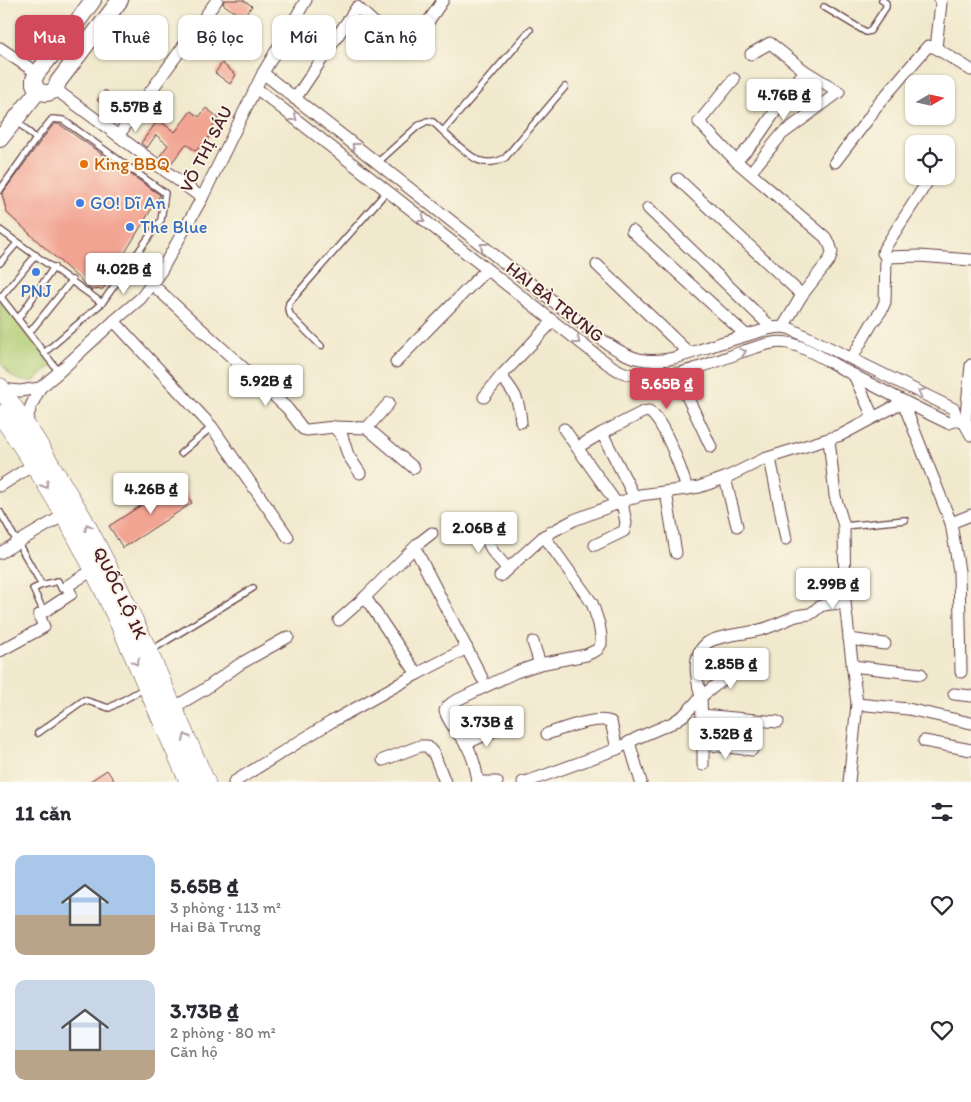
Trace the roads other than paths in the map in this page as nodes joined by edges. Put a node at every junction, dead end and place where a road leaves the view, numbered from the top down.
1 (93, 0) edge
2 (120, 0) edge
3 (217, 0) edge
4 (306, 0) edge
5 (444, 0) edge
6 (882, 0) edge
7 (940, 0) edge
8 (824, 6) dead end
9 (530, 30) dead end
10 (0, 48) edge
11 (936, 48) junction
12 (751, 54) dead end
13 (971, 70) edge
14 (805, 71) junction
15 (38, 72) junction
16 (263, 74) junction
17 (734, 79) dead end
18 (57, 86) junction
19 (565, 87) dead end
20 (256, 88) junction
21 (38, 91) junction
22 (295, 99) junction
23 (15, 119) junction
24 (443, 131) junction
25 (118, 136) junction
26 (0, 139) edge
27 (36, 139) junction
28 (146, 157) junction
29 (736, 161) junction
30 (835, 162) dead end
31 (376, 163) junction
32 (133, 171) junction
33 (750, 173) junction
34 (678, 179) dead end
35 (924, 185) edge
36 (0, 190) edge
37 (387, 191) junction
38 (202, 198) junction
39 (648, 208) dead end
40 (0, 230) edge
41 (632, 231) dead end
42 (18, 242) junction
43 (36, 255) junction
44 (886, 256) junction
45 (971, 260) edge
46 (0, 263) edge
47 (596, 265) dead end
48 (54, 268) junction
49 (486, 270) junction
50 (72, 280) junction
51 (152, 284) junction
52 (802, 295) junction
53 (1, 296) edge
54 (102, 303) junction
55 (18, 319) junction
56 (114, 321) junction
57 (553, 321) junction
58 (777, 328) junction
59 (29, 333) junction
60 (746, 335) junction
61 (321, 346) dead end
62 (44, 353) junction
63 (689, 353) junction
64 (852, 358) junction
65 (396, 362) dead end
66 (971, 365) edge
67 (59, 372) junction
68 (676, 374) junction
69 (854, 375) junction
70 (501, 376) junction
71 (1, 388) edge
72 (40, 388) junction
73 (484, 397) dead end
74 (904, 402) junction
75 (389, 403) dead end
76 (0, 414) edge
77 (873, 417) junction
78 (521, 422) dead end
79 (964, 423) edge
80 (334, 426) junction
81 (27, 427) junction
82 (212, 427) junction
83 (367, 428) junction
84 (564, 429) dead end
85 (602, 433) junction
86 (971, 435) edge
87 (829, 439) junction
88 (583, 444) dead end
89 (711, 447) dead end
90 (181, 453) dead end
91 (770, 458) junction
92 (33, 465) junction
93 (414, 468) dead end
94 (360, 473) dead end
95 (725, 478) junction
96 (0, 486) edge
97 (687, 489) junction
98 (666, 492) junction
99 (635, 498) junction
100 (619, 503) junction
101 (0, 512) edge
102 (971, 514) edge
103 (64, 515) junction
104 (905, 520) dead end
105 (477, 521) dead end
106 (951, 523) junction
107 (737, 526) dead end
108 (844, 526) junction
109 (432, 532) dead end
110 (544, 536) junction
111 (288, 537) dead end
112 (786, 539) dead end
113 (17, 543) junction
114 (595, 544) dead end
115 (415, 548) junction
116 (0, 553) edge
117 (676, 554) dead end
118 (93, 570) junction
119 (42, 585) junction
120 (66, 586) junction
121 (254, 588) dead end
122 (366, 597) junction
123 (845, 603) junction
124 (44, 612) junction
125 (339, 620) dead end
126 (0, 637) edge
127 (288, 637) dead end
128 (849, 639) junction
129 (533, 642) dead end
130 (885, 644) dead end
131 (467, 648) junction
132 (3, 650) edge
133 (148, 652) junction
134 (540, 664) junction
135 (852, 666) junction
136 (756, 668) dead end
137 (961, 672) dead end
138 (418, 674) junction
139 (920, 674) dead end
140 (482, 678) dead end
141 (147, 687) junction
142 (954, 694) dead end
143 (971, 696) edge
144 (701, 697) junction
145 (857, 704) junction
146 (173, 708) junction
147 (702, 715) junction
148 (447, 718) junction
149 (778, 722) dead end
150 (971, 723) edge
151 (479, 725) dead end
152 (498, 729) dead end
153 (38, 733) dead end
154 (547, 734) dead end
155 (924, 741) dead end
156 (629, 742) junction
157 (465, 744) junction
158 (703, 744) junction
159 (617, 749) junction
160 (752, 750) dead end
161 (971, 750) edge
162 (383, 760) dead end
163 (703, 765) dead end
164 (200, 781) edge
165 (234, 782) edge
166 (445, 782) edge
167 (478, 782) edge
168 (496, 782) edge
169 (523, 782) edge
170 (641, 782) edge
171 (849, 782) edge

1 - 15 street
2 - 18 street
3 - 25 street
4 - 16 street, VÕ THỊ SÁU
5 - 22 street
6 - 8 lane
7 - 11 street
9 - 24 lane
10 - 15 street
11 - 13 street
11 - 30 street
12 - 14 street
14 - 29 street
14 - 33 street
15 - 18 street
15 - 21 street
16 - 20 street, VÕ THỊ SÁU
16 - 22 street, HAI BÀ TRƯNG
17 - 29 street
18 - 21 street
18 - 25 street
19 - 24 lane
20 -> 37 street, HAI BÀ TRƯNG
20 - 38 street, VÕ THỊ SÁU
21 - 23 street
31 -> 22 street, HAI BÀ TRƯNG
23 - 26 street
23 - 27 lane
24 - 31 lane
25 - 28 street
27 - 32 lane
27 - 36 lane
28 - 32 lane
28 - 38 street
29 - 33 street
63 -> 31 street, HAI BÀ TRƯNG
32 - 54 lane
33 - 52 street
34 - 52 street
35 - 44 street
37 -> 49 street, HAI BÀ TRƯNG
37 - 61 lane
38 - 51 street, VÕ THỊ SÁU
39 - 58 street
40 - 42 lane
41 - 60 street
42 - 43 lane
42 - 46 lane
43 - 48 lane
43 - 53 lane
44 - 45 street
44 - 64 street
47 - 63 street
48 - 50 lane
48 - 55 lane
49 - 57 street, HAI BÀ TRƯNG
49 - 65 street
50 - 54 lane
50 - 59 lane
51 - 56 street, VÕ THỊ SÁU
51 - 80 street
52 - 58 street
53 - 55 lane
54 - 62 lane
55 - 59 lane
56 - 67 street, VÕ THỊ SÁU
56 - 82 street
57 -> 68 street, HAI BÀ TRƯNG
57 - 70 street
58 - 60 street, HAI BÀ TRƯNG
58 - 64 street
59 - 62 lane
60 - 63 street, HAI BÀ TRƯNG
62 - 67 lane
79 -> 64 street
66 - 79 street
67 - 72 street, VÕ THỊ SÁU
68 -> 69 street, HAI BÀ TRƯNG
68 - 89 street
69 - 74 street, HAI BÀ TRƯNG
69 - 77 street
70 - 73 street
70 - 78 street
71 - 72 street
71 - 81 main road, QUỐC LỘ 1K
72 - 81 street, VÕ THỊ SÁU
74 - 77 street
74 - 79 street, HAI BÀ TRƯNG
74 - 106 street
75 - 83 street
76 - 92 main road, QUỐC LỘ 1K
77 - 87 street
79 - 86 street
80 - 83 street
80 - 94 street
133 -> 81 main road, QUỐC LỘ 1K
82 - 90 lane
82 - 111 street
83 - 93 street
84 - 100 street
85 - 88 street
85 - 97 street
85 - 99 street
87 - 91 street
87 - 108 street
91 - 95 street
91 - 112 street
92 - 96 street
92 -> 103 main road, QUỐC LỘ 1K
95 - 97 street
95 - 107 street
97 - 98 street
98 - 99 street
98 - 117 street
99 - 100 street
100 - 110 street
100 - 114 street
101 - 113 lane
102 - 106 street
103 - 113 street
103 - 118 main road, QUỐC LỘ 1K
104 - 108 lane
105 - 110 street
106 - 137 street
108 - 123 street
109 - 115 street
110 - 134 street
113 - 116 street
113 - 119 lane
115 - 122 street
115 - 131 street
118 - 120 street
118 -> 141 main road, QUỐC LỘ 1K
119 - 120 lane
119 - 124 lane
120 - 124 street
121 - 133 lane
122 - 125 street
122 - 138 street
123 - 128 street
123 - 144 street
124 - 132 street
126 - 132 street
127 - 146 street
128 - 130 street
128 - 135 street
129 - 134 street
131 - 138 street
131 - 140 street
133 - 146 main road, QUỐC LỘ 1K
134 - 148 street
135 - 139 street
135 - 145 street
136 - 144 street
138 - 165 street
141 - 153 lane
141 - 164 main road, QUỐC LỘ 1K
142 - 143 street
144 - 147 street
144 - 156 street
145 - 150 street
145 - 171 street
164 -> 146 main road, QUỐC LỘ 1K
147 - 149 street
147 - 158 street
148 - 151 lane
148 - 157 street
152 - 157 street
154 - 159 street
155 - 161 street
156 - 159 street
156 - 170 street
157 - 167 street
158 - 160 street
158 - 163 street
159 - 169 street
162 - 166 street
167 - 168 street

